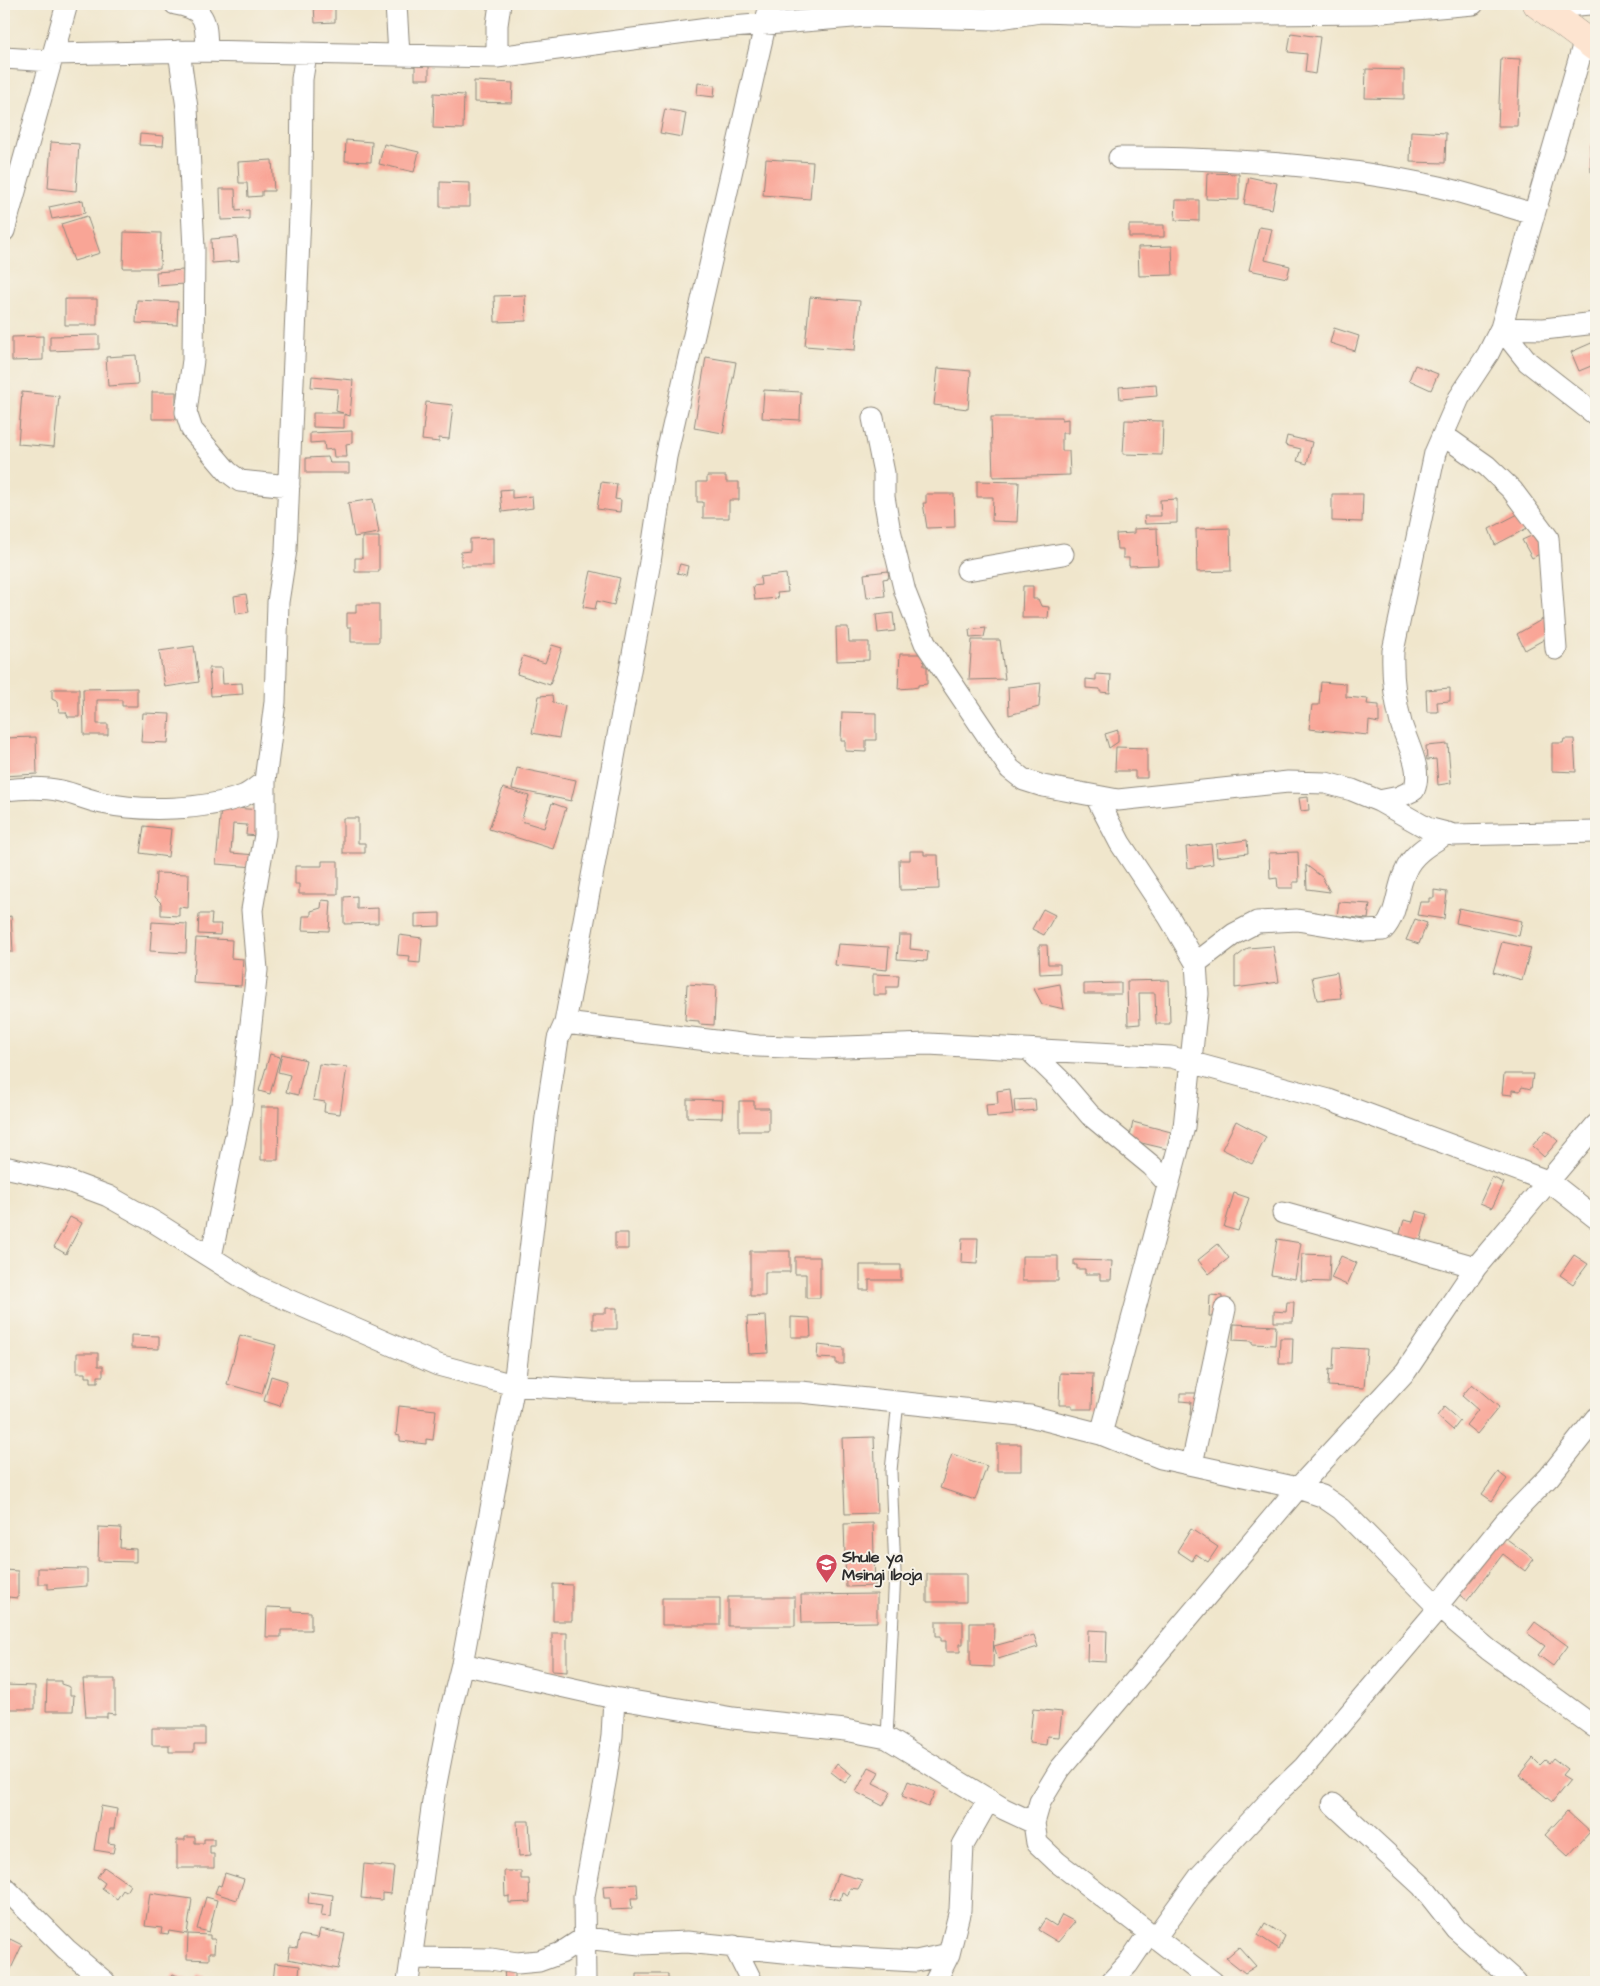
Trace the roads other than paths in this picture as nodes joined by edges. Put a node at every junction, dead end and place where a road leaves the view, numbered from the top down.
1 (67, 4) edge
2 (175, 4) edge
3 (396, 4) edge
4 (500, 4) edge
5 (770, 4) edge
6 (1473, 4) edge
7 (1590, 4) edge
8 (1540, 6) edge
9 (1137, 9) edge
10 (967, 11) edge
11 (766, 24) junction
12 (1590, 43) edge
13 (179, 51) junction
14 (207, 51) junction
15 (306, 54) junction
16 (399, 55) junction
17 (52, 57) junction
18 (497, 57) junction
19 (4, 58) edge
20 (1119, 158) dead end
21 (1534, 214) junction
22 (4, 231) edge
23 (1596, 323) edge
24 (1501, 328) junction
25 (1596, 415) edge
26 (874, 418) dead end
27 (1443, 435) junction
28 (288, 486) junction
29 (1063, 554) dead end
30 (967, 570) dead end
31 (1556, 649) dead end
32 (265, 781) junction
33 (4, 790) edge
34 (1096, 798) junction
35 (1379, 801) junction
36 (1596, 832) edge
37 (1448, 833) junction
38 (1196, 963) junction
39 (565, 1023) junction
40 (1029, 1050) junction
41 (1191, 1062) junction
42 (1596, 1125) edge
43 (4, 1167) edge
44 (1550, 1182) junction
45 (1168, 1184) junction
46 (1283, 1213) dead end
47 (1596, 1218) edge
48 (211, 1257) junction
49 (1476, 1268) junction
50 (1225, 1310) dead end
51 (514, 1385) junction
52 (898, 1401) junction
53 (1596, 1418) edge
54 (1102, 1434) junction
55 (1192, 1464) junction
56 (1298, 1488) junction
57 (1438, 1607) junction
58 (462, 1664) junction
59 (614, 1698) junction
60 (1596, 1728) edge
61 (886, 1738) junction
62 (988, 1799) junction
63 (1333, 1804) dead end
64 (1034, 1823) junction
65 (4, 1887) edge
66 (1152, 1935) junction
67 (584, 1938) junction
68 (734, 1946) junction
69 (949, 1954) junction
70 (412, 1958) junction
71 (105, 1982) edge
72 (408, 1982) edge
73 (586, 1982) edge
74 (752, 1982) edge
75 (935, 1982) edge
76 (1111, 1982) edge
77 (1213, 1982) edge
78 (1516, 1982) edge

1 - 17 street
2 - 14 street
3 - 16 street
4 - 18 street
5 - 11 street
6 - 9 street
7 - 8 street
8 - 12 street
9 - 10 street
10 - 11 street
11 - 18 street
11 - 39 street
12 - 21 street
13 - 14 street
13 - 17 street
13 - 28 street
14 - 15 street
15 - 16 street
15 - 28 street
16 - 18 street
17 - 19 street
17 - 22 street
20 - 21 street
21 - 24 street
23 - 24 street
24 - 25 street
24 - 27 street
26 - 34 street
27 - 31 street
27 - 35 street
28 - 32 street
29 - 30 street
32 - 33 street
32 - 48 street
34 - 35 street
34 - 38 street
35 - 37 street
36 - 37 street
37 - 38 street
38 - 41 street
39 - 40 street
39 - 51 street
40 - 41 street
40 - 45 street
41 - 44 street
41 - 45 street
42 - 44 street
43 - 48 street
44 - 47 street
44 - 49 street
45 - 54 street
46 - 49 street
48 - 51 street
49 - 56 street
50 - 55 street
51 - 52 street
51 - 58 street
52 - 54 street
52 - 61 lane
53 - 57 street
54 - 55 street
55 - 56 street
56 - 57 street
56 - 64 street
57 - 60 street
57 - 66 street
58 - 59 street
58 - 70 street
59 - 61 street
59 - 67 street
61 - 62 street
62 - 64 street
62 - 69 street
63 - 78 street
64 - 66 street
65 - 71 street
66 - 76 street
66 - 77 street
67 - 68 street
67 - 70 street
67 - 73 street
68 - 69 street
68 - 74 street
69 - 75 street
70 - 72 street

